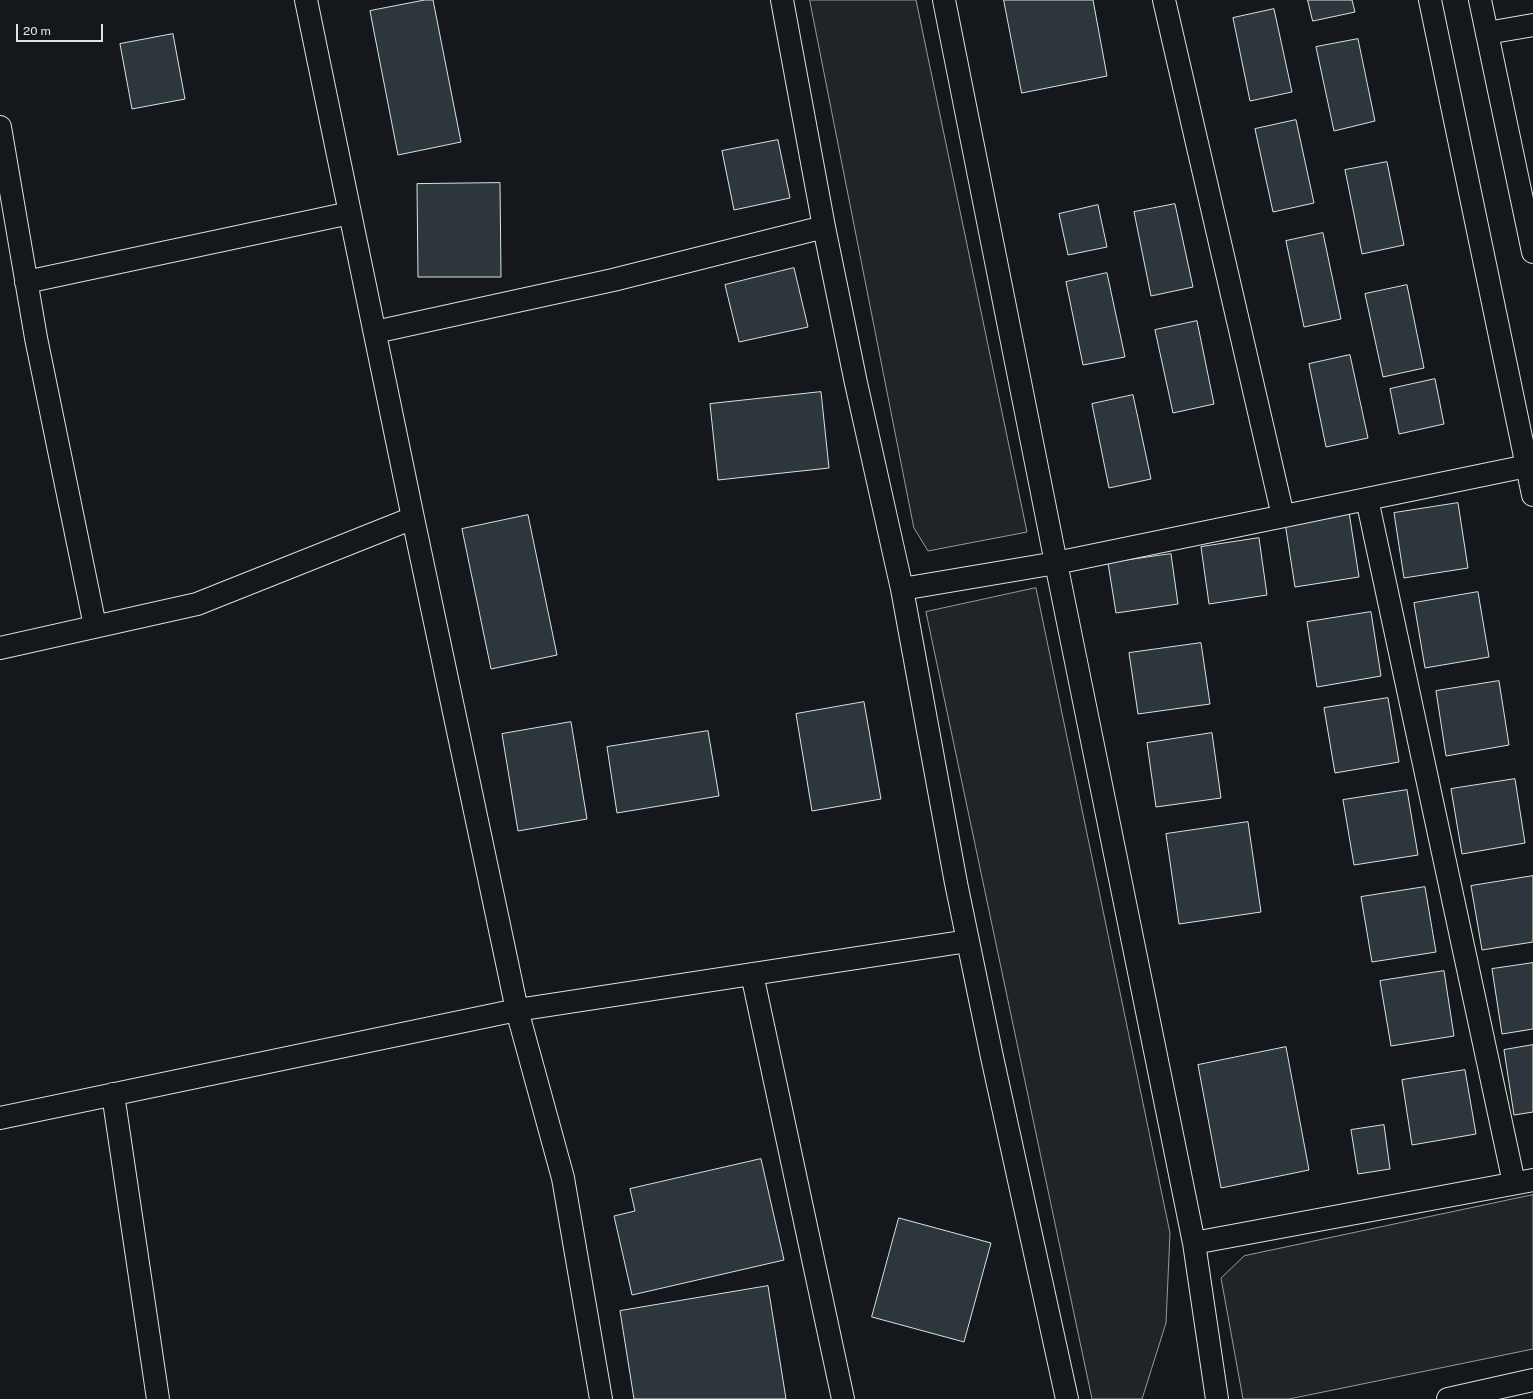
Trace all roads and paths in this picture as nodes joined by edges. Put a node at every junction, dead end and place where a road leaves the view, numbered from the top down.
1 (306, 0) edge
2 (782, 0) edge
3 (944, 0) edge
4 (1164, 0) edge
5 (1430, 0) edge
6 (1480, 0) edge
7 (1533, 25) edge
8 (1487, 33) junction
9 (0, 127) edge
10 (350, 213) junction
11 (824, 227) junction
12 (1533, 252) edge
13 (26, 282) junction
14 (374, 332) junction
15 (1527, 466) junction
16 (1533, 495) edge
17 (1367, 499) junction
18 (1283, 516) junction
19 (413, 518) junction
20 (1056, 563) junction
21 (902, 589) junction
22 (95, 626) junction
23 (0, 648) edge
24 (968, 941) junction
25 (752, 974) junction
26 (517, 1010) junction
27 (113, 1094) junction
28 (0, 1118) edge
29 (1523, 1182) edge
30 (1194, 1243) junction
31 (1533, 1380) edge
32 (158, 1399) edge
33 (601, 1399) edge
34 (843, 1399) edge
35 (1068, 1399) edge
36 (1217, 1399) edge
37 (1448, 1399) edge

1 - 10 street
2 - 11 street
3 - 20 street
4 - 18 street
5 - 15 street
6 - 8 street
7 - 8 street
8 - 12 street
9 - 13 street
10 - 13 street
10 - 14 street
11 - 14 street
11 - 21 street
13 - 22 street
14 - 19 street
15 - 16 street
15 - 17 street
17 - 18 street
17 - 29 street
18 - 20 street
19 - 22 street
19 - 26 street
20 - 21 street
20 - 30 street
21 - 24 street
22 - 23 street
24 - 25 street
24 - 35 street
25 - 26 street
25 - 34 street
26 - 27 street
26 - 33 street
27 - 28 street
27 - 32 street
29 - 30 street
30 - 36 street
31 - 37 street

